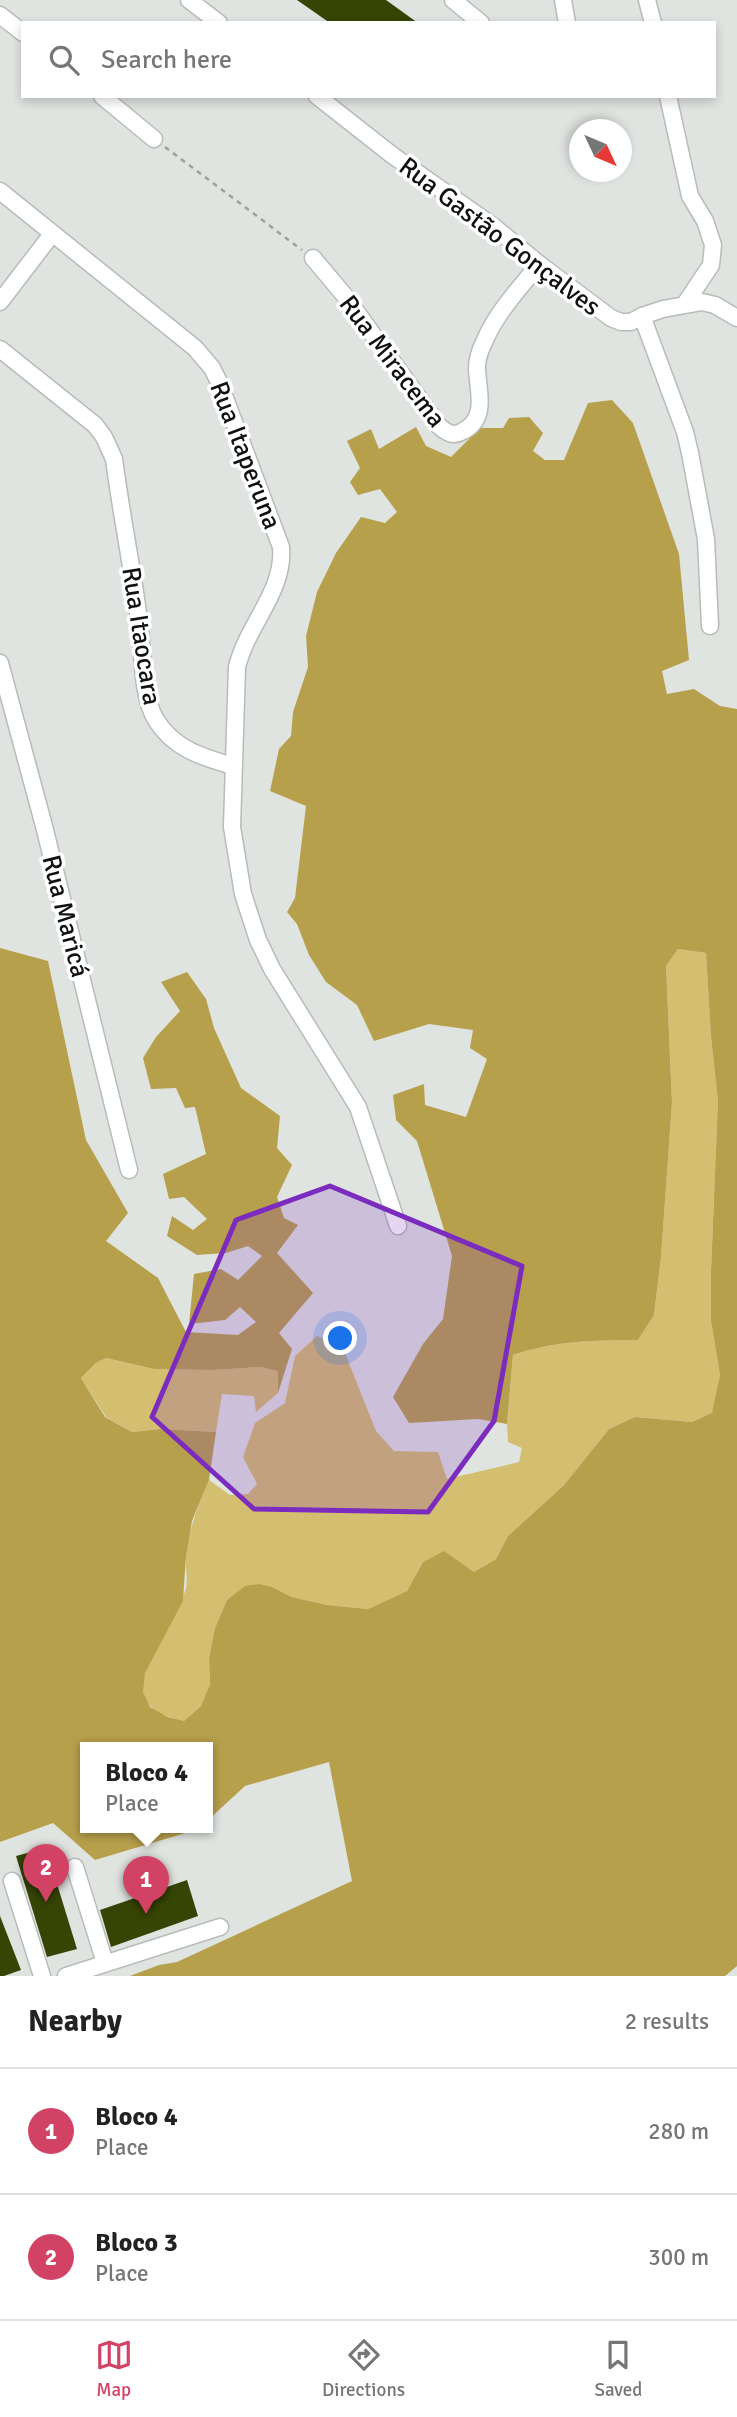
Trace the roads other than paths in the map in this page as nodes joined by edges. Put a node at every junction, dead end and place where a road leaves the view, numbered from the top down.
1 (188, 0) edge
2 (453, 0) edge
3 (563, 0) edge
4 (647, 0) edge
5 (0, 15) edge
6 (216, 21) edge
7 (479, 21) edge
8 (567, 21) edge
9 (652, 21) edge
10 (21, 31) edge
11 (104, 98) edge
12 (320, 98) edge
13 (668, 98) edge
14 (154, 139) road end
15 (0, 191) edge
16 (52, 234) junction
17 (313, 258) road end
18 (539, 264) junction
19 (0, 302) edge
20 (685, 304) junction
21 (642, 316) junction
22 (737, 318) edge
23 (0, 349) edge
24 (710, 626) dead end
25 (0, 663) edge
26 (233, 766) junction
27 (129, 1170) dead end
28 (398, 1226) dead end
29 (75, 1867) dead end
30 (12, 1881) dead end
31 (220, 1927) dead end
32 (105, 1963) junction
33 (42, 1976) edge
34 (66, 1976) edge

1 - 6 street
2 - 7 street
3 - 8 street
4 - 9 street
5 - 10 street
11 - 14 street
12 - 18 street, Rua Gastão Gonçalves
13 - 20 street
15 - 16 street, Rua Itaperuna
16 - 19 street
16 - 26 street, Rua Itaperuna
17 - 18 street, Rua Miracema
18 - 21 street, Rua Gastão Gonçalves
20 - 21 street, Rua Gastão Gonçalves
20 - 22 street, Rua Gastão Gonçalves
21 - 24 street
23 - 26 street, Rua Itaocara
25 - 27 street, Rua Maricá
26 - 28 street
29 - 32 street
30 - 33 street
31 - 32 street
32 - 34 street

